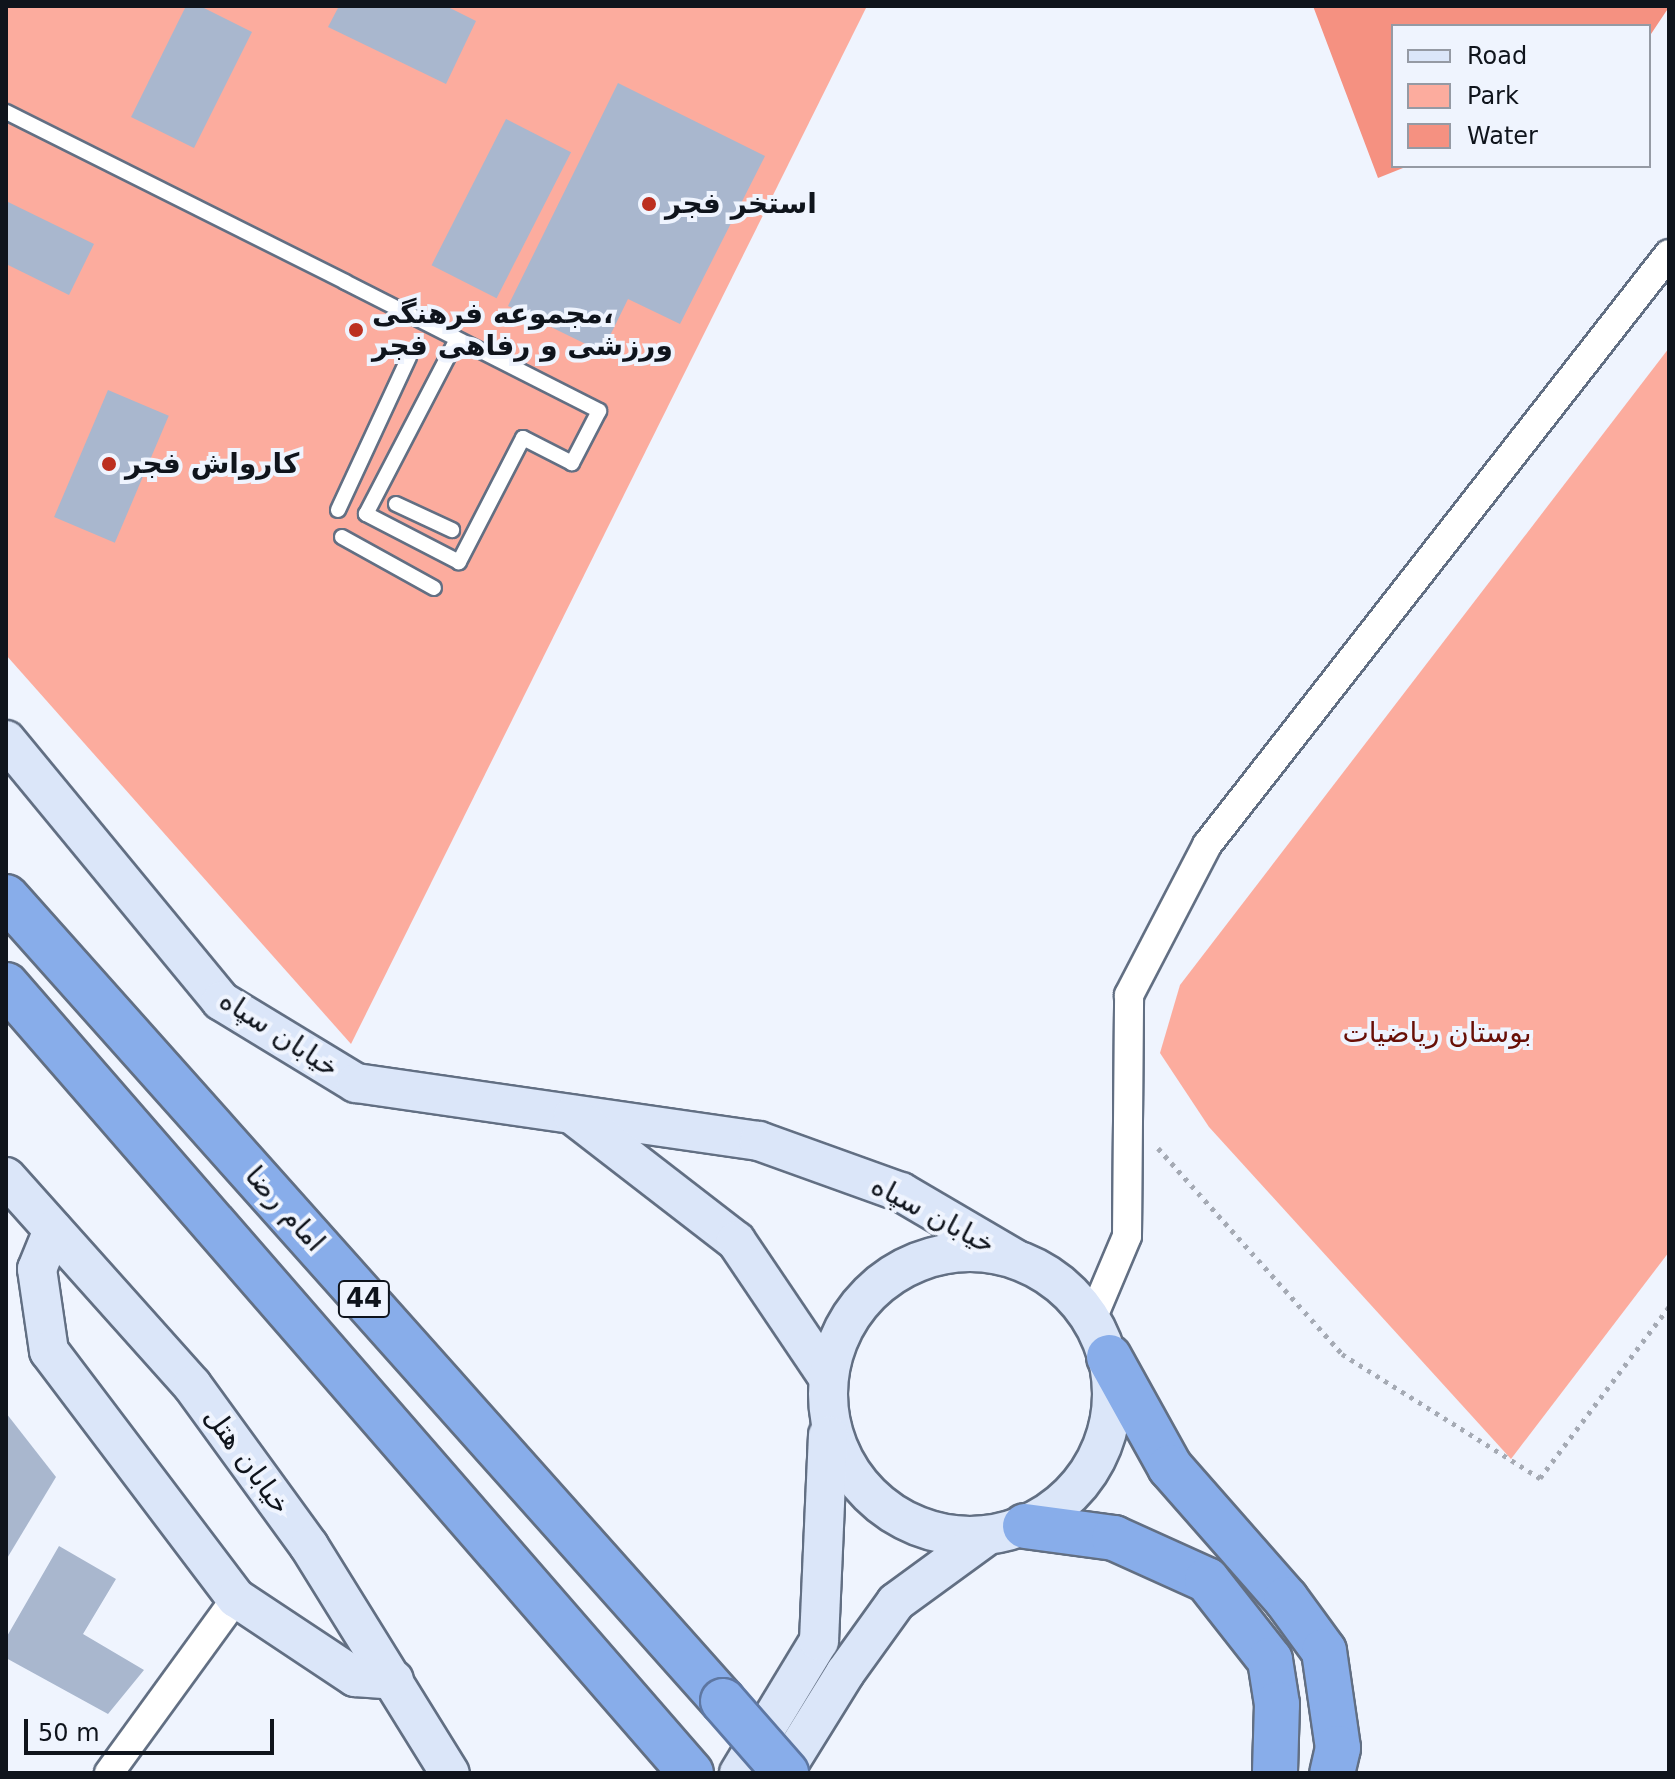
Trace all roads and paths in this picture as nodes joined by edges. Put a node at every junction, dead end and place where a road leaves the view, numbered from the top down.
1 (6, 112) edge
2 (1669, 254) edge
3 (457, 339) junction
4 (409, 357) dead end
5 (396, 504) dead end
6 (338, 510) dead end
7 (452, 530) dead end
8 (342, 537) dead end
9 (434, 588) dead end
10 (6, 740) edge
11 (6, 897) edge
12 (6, 985) edge
13 (570, 1113) junction
14 (1128, 1115) junction
15 (13, 1192) edge
16 (53, 1230) junction
17 (1015, 1259) junction
18 (1669, 1307) edge
19 (1100, 1338) junction
20 (827, 1376) junction
21 (828, 1416) junction
22 (1005, 1532) junction
23 (236, 1598) junction
24 (394, 1680) junction
25 (685, 1766) edge
26 (109, 1773) edge
27 (450, 1773) edge
28 (739, 1773) edge
29 (784, 1773) edge
30 (1275, 1773) edge
31 (1332, 1773) edge

1 - 3 lane
2 - 14 street
3 - 3 lane
4 - 6 lane
5 - 7 lane
8 - 9 lane
10 - 13 main road, خیابان سپاه
11 - 29 highway, امام رضا / 44, bridge
12 - 25 highway, 44
13 - 17 main road, خیابان سپاه
13 - 20 main road, خیابان سپاه
14 - 18 path
14 - 19 street
15 - 16 main road, خیابان هتل
16 - 23 main road
16 - 24 main road, خیابان هتل
17 - 19 main road
17 - 20 main road
19 - 22 main road
19 - 31 highway
20 - 21 main road
21 - 22 main road
21 - 28 main road
22 - 29 main road
22 - 30 highway
23 - 24 main road
23 - 26 street
24 - 27 main road, خیابان هتل

